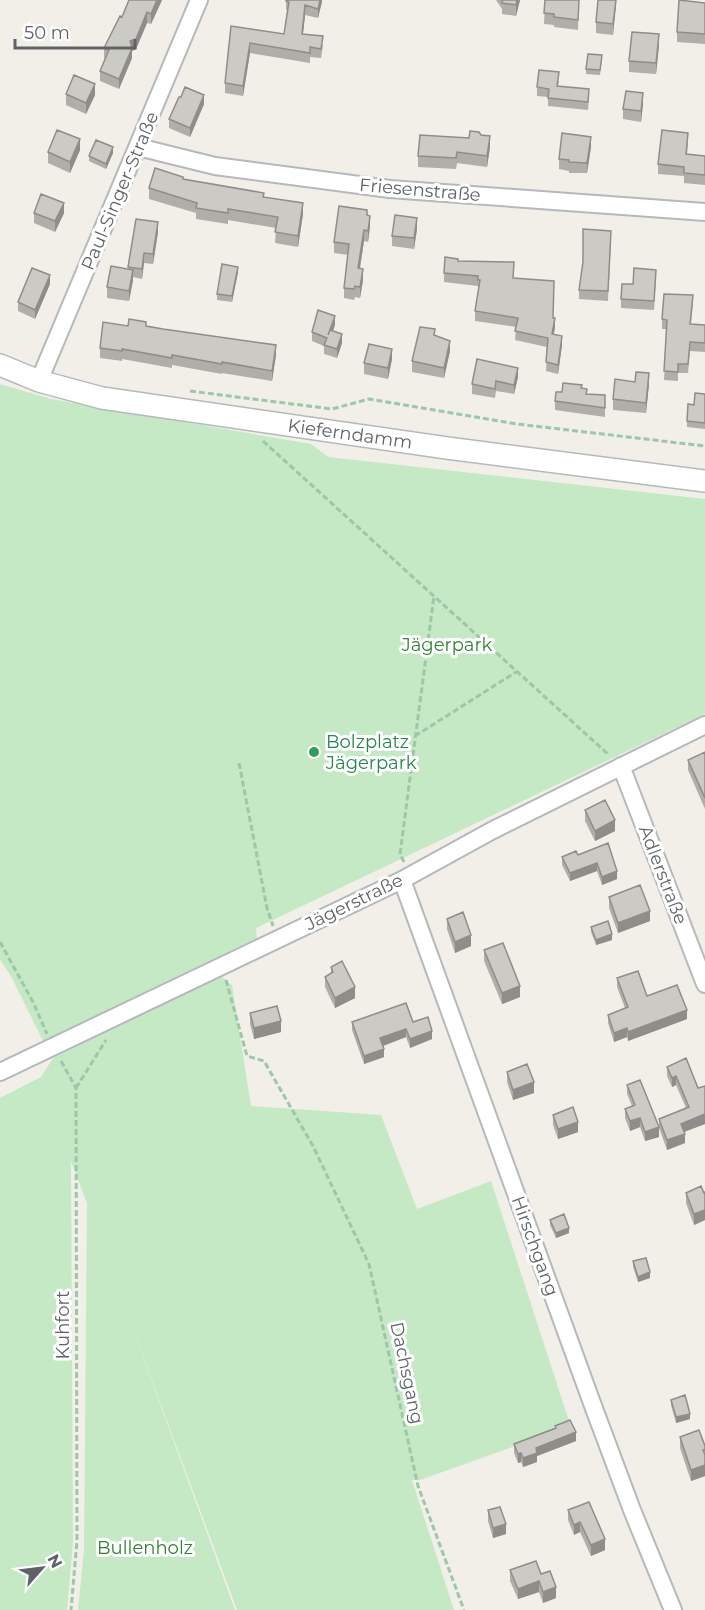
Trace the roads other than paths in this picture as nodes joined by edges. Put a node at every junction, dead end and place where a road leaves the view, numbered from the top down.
1 (199, 0) edge
2 (138, 147) junction
3 (705, 212) edge
4 (0, 365) edge
5 (39, 381) junction
6 (705, 481) edge
7 (705, 725) edge
8 (621, 766) junction
9 (406, 877) junction
10 (705, 984) edge
11 (0, 1072) edge
12 (673, 1610) edge

1 - 2 street, Paul-Singer-Straße
2 - 3 street, Friesenstraße
2 - 5 street, Paul-Singer-Straße
4 - 5 street, Kieferndamm
5 - 6 street, Kieferndamm
7 - 8 street, Jägerstraße
8 - 9 street, Jägerstraße
8 - 10 street, Adlerstraße
9 - 11 street, Jägerstraße
9 - 12 street, Hirschgang

